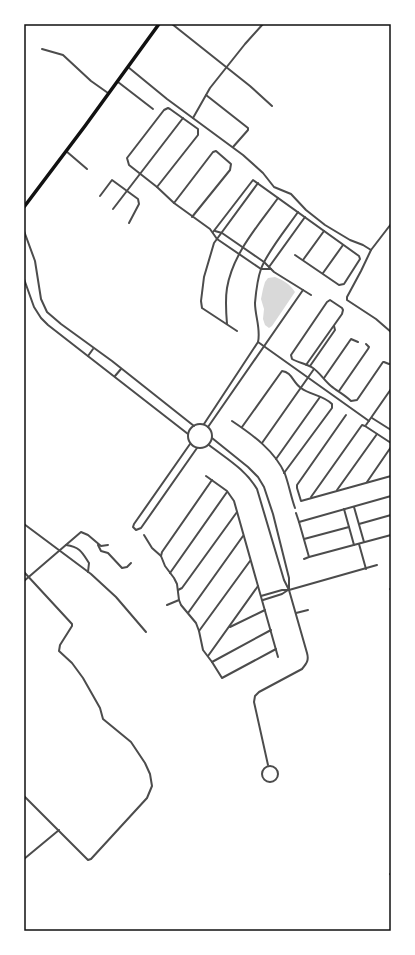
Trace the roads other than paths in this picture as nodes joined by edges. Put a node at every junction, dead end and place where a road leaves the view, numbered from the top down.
1 (159, 24) edge
2 (172, 24) edge
3 (263, 24) edge
4 (42, 49) dead end
5 (127, 67) junction
6 (227, 68) junction
7 (117, 81) junction
8 (108, 93) junction
9 (206, 94) junction
10 (272, 106) dead end
11 (153, 109) dead end
12 (183, 118) junction
13 (193, 118) junction
14 (233, 147) junction
15 (66, 151) junction
16 (87, 169) dead end
17 (141, 174) junction
18 (258, 183) junction
19 (157, 187) junction
20 (127, 191) junction
21 (100, 196) dead end
22 (278, 198) junction
23 (174, 204) junction
24 (24, 207) edge
25 (113, 209) dead end
26 (298, 212) junction
27 (192, 217) junction
28 (305, 217) junction
29 (129, 223) dead end
30 (391, 224) edge
31 (214, 231) junction
32 (324, 231) junction
33 (24, 233) edge
34 (222, 233) junction
35 (217, 239) junction
36 (343, 245) junction
37 (242, 247) junction
38 (371, 250) junction
39 (238, 253) junction
40 (295, 255) dead end
41 (303, 260) junction
42 (264, 262) junction
43 (261, 268) junction
44 (268, 268) junction
45 (322, 274) junction
46 (24, 279) edge
47 (303, 290) junction
48 (311, 295) dead end
49 (226, 324) junction
50 (334, 325) junction
51 (237, 331) dead end
52 (391, 332) edge
53 (258, 342) junction
54 (358, 342) dead end
55 (366, 344) dead end
56 (264, 347) junction
57 (94, 348) junction
58 (88, 356) junction
59 (389, 364) dead end
60 (306, 365) junction
61 (310, 366) junction
62 (121, 369) junction
63 (314, 369) junction
64 (115, 376) junction
65 (308, 378) junction
66 (324, 378) junction
67 (301, 388) junction
68 (391, 389) edge
69 (339, 391) junction
70 (320, 396) junction
71 (215, 407) junction
72 (219, 410) junction
73 (346, 415) dead end
74 (372, 417) junction
75 (232, 421) dead end
76 (369, 421) junction
77 (204, 424) junction
78 (194, 426) junction
79 (365, 426) junction
80 (208, 427) junction
81 (242, 427) junction
82 (391, 430) edge
83 (188, 434) junction
84 (377, 434) junction
85 (212, 438) junction
86 (262, 443) junction
87 (391, 443) edge
88 (190, 444) junction
89 (209, 445) junction
90 (391, 447) edge
91 (197, 448) junction
92 (276, 459) junction
93 (284, 473) junction
94 (206, 476) dead end
95 (391, 476) edge
96 (212, 480) junction
97 (366, 483) junction
98 (337, 490) junction
99 (227, 491) junction
100 (391, 496) edge
101 (311, 498) junction
102 (354, 506) junction
103 (295, 508) dead end
104 (344, 509) junction
105 (237, 512) junction
106 (296, 513) dead end
107 (391, 515) edge
108 (299, 522) junction
109 (24, 524) edge
110 (359, 524) junction
111 (349, 527) junction
112 (144, 535) dead end
113 (391, 535) edge
114 (244, 536) junction
115 (304, 539) junction
116 (364, 542) junction
117 (98, 544) junction
118 (359, 544) junction
119 (66, 545) junction
120 (108, 545) dead end
121 (354, 545) junction
122 (59, 550) junction
123 (161, 556) junction
124 (309, 557) junction
125 (304, 559) dead end
126 (251, 560) junction
127 (130, 563) dead end
128 (377, 565) dead end
129 (366, 568) junction
130 (24, 572) edge
131 (88, 572) junction
132 (170, 572) junction
133 (29, 577) junction
134 (24, 581) edge
135 (258, 586) junction
136 (178, 590) junction
137 (289, 590) junction
138 (261, 596) junction
139 (179, 600) junction
140 (262, 600) junction
141 (168, 605) dead end
142 (265, 610) junction
143 (308, 610) dead end
144 (188, 613) junction
145 (296, 614) junction
146 (229, 628) junction
147 (271, 630) junction
148 (146, 632) dead end
149 (199, 632) junction
150 (276, 649) junction
151 (208, 656) junction
152 (278, 657) dead end
153 (212, 662) junction
154 (268, 765) junction
155 (24, 796) edge
156 (59, 830) junction
157 (24, 859) edge

1 - 5 main road
2 - 6 street
3 - 6 street
4 - 8 street
5 - 7 main road
5 - 13 street
6 - 9 street
6 - 10 street
7 - 8 main road
7 - 11 street
8 - 15 main road
9 - 13 street
9 - 14 street
12 - 17 street
12 - 17 street
12 - 19 street
13 - 14 street
14 - 38 street
15 - 16 street
15 - 24 main road
17 - 19 street
17 - 20 street
18 - 22 street
18 - 31 street
18 - 34 street
19 - 23 street
20 - 21 street
20 - 25 street
20 - 29 street
22 - 26 street
22 - 37 street
23 - 27 street
23 - 27 street
26 - 28 street
26 - 42 street
27 - 31 street
28 - 32 street
28 - 44 street
30 - 38 street
31 - 34 street
31 - 35 street
32 - 36 street
32 - 41 street
33 - 57 street
34 - 35 street
34 - 37 street
35 - 39 street
35 - 49 street
36 - 45 street
36 - 45 street
37 - 39 street
37 - 42 street
38 - 52 street
39 - 43 street
39 - 49 street
40 - 41 street
41 - 45 street
42 - 43 street
42 - 44 street
43 - 44 street
43 - 53 street
44 - 47 street
46 - 58 street
47 - 48 street
47 - 56 street
49 - 51 street
50 - 60 street
50 - 60 street
50 - 61 street
53 - 56 street
53 - 71 street
54 - 66 street
55 - 69 street
56 - 65 street
56 - 72 street
57 - 58 street
57 - 62 street
58 - 64 street
59 - 69 street
60 - 61 street
61 - 63 street
62 - 64 street
62 - 78 street
63 - 65 street
63 - 66 street
64 - 83 street
65 - 67 street
65 - 76 street
66 - 69 street
67 - 70 street
67 - 81 street
67 - 86 street
68 - 74 street
70 - 92 street
70 - 93 street
71 - 72 street
71 - 77 street
72 - 80 street
73 - 101 street
74 - 76 street
74 - 82 street
75 - 81 street
76 - 79 street
77 - 78 street
77 - 80 street
78 - 83 street
79 - 84 street
79 - 101 street
80 - 85 street
81 - 86 street
83 - 88 street
84 - 87 street
84 - 98 street
85 - 89 street
85 - 137 street
86 - 92 street
88 - 91 street
88 - 91 street
89 - 91 street
89 - 137 street
90 - 97 street
92 - 93 street
93 - 103 street
94 - 96 street
95 - 97 street
96 - 99 street
96 - 123 street
97 - 98 street
98 - 101 street
99 - 105 street
99 - 132 street
100 - 102 street
102 - 104 street
102 - 110 street
104 - 108 street
104 - 111 street
105 - 114 street
105 - 136 street
106 - 108 street
107 - 110 street
108 - 115 street
109 - 122 street
110 - 116 street
111 - 115 street
111 - 121 street
112 - 123 street
113 - 116 street
114 - 126 street
114 - 144 street
115 - 124 street
116 - 118 street
117 - 119 street
117 - 120 street
117 - 127 street
118 - 121 street
118 - 129 street
119 - 122 street
119 - 131 street
121 - 124 street
122 - 131 street
122 - 133 street
123 - 132 street
124 - 125 street
126 - 135 street
126 - 149 street
128 - 129 street
129 - 137 street
130 - 133 street
131 - 148 street
132 - 136 street
133 - 134 street
133 - 156 street
135 - 138 street
135 - 146 street
136 - 139 street
137 - 138 street
137 - 140 street
137 - 145 street
138 - 140 street
139 - 141 street
139 - 144 street
140 - 142 street
142 - 146 street
142 - 147 street
143 - 145 street
144 - 149 street
145 - 154 street
146 - 151 street
147 - 150 street
147 - 153 street
149 - 151 street
150 - 152 street
150 - 153 street
151 - 153 street
154 - 154 street
155 - 156 street
156 - 157 street

